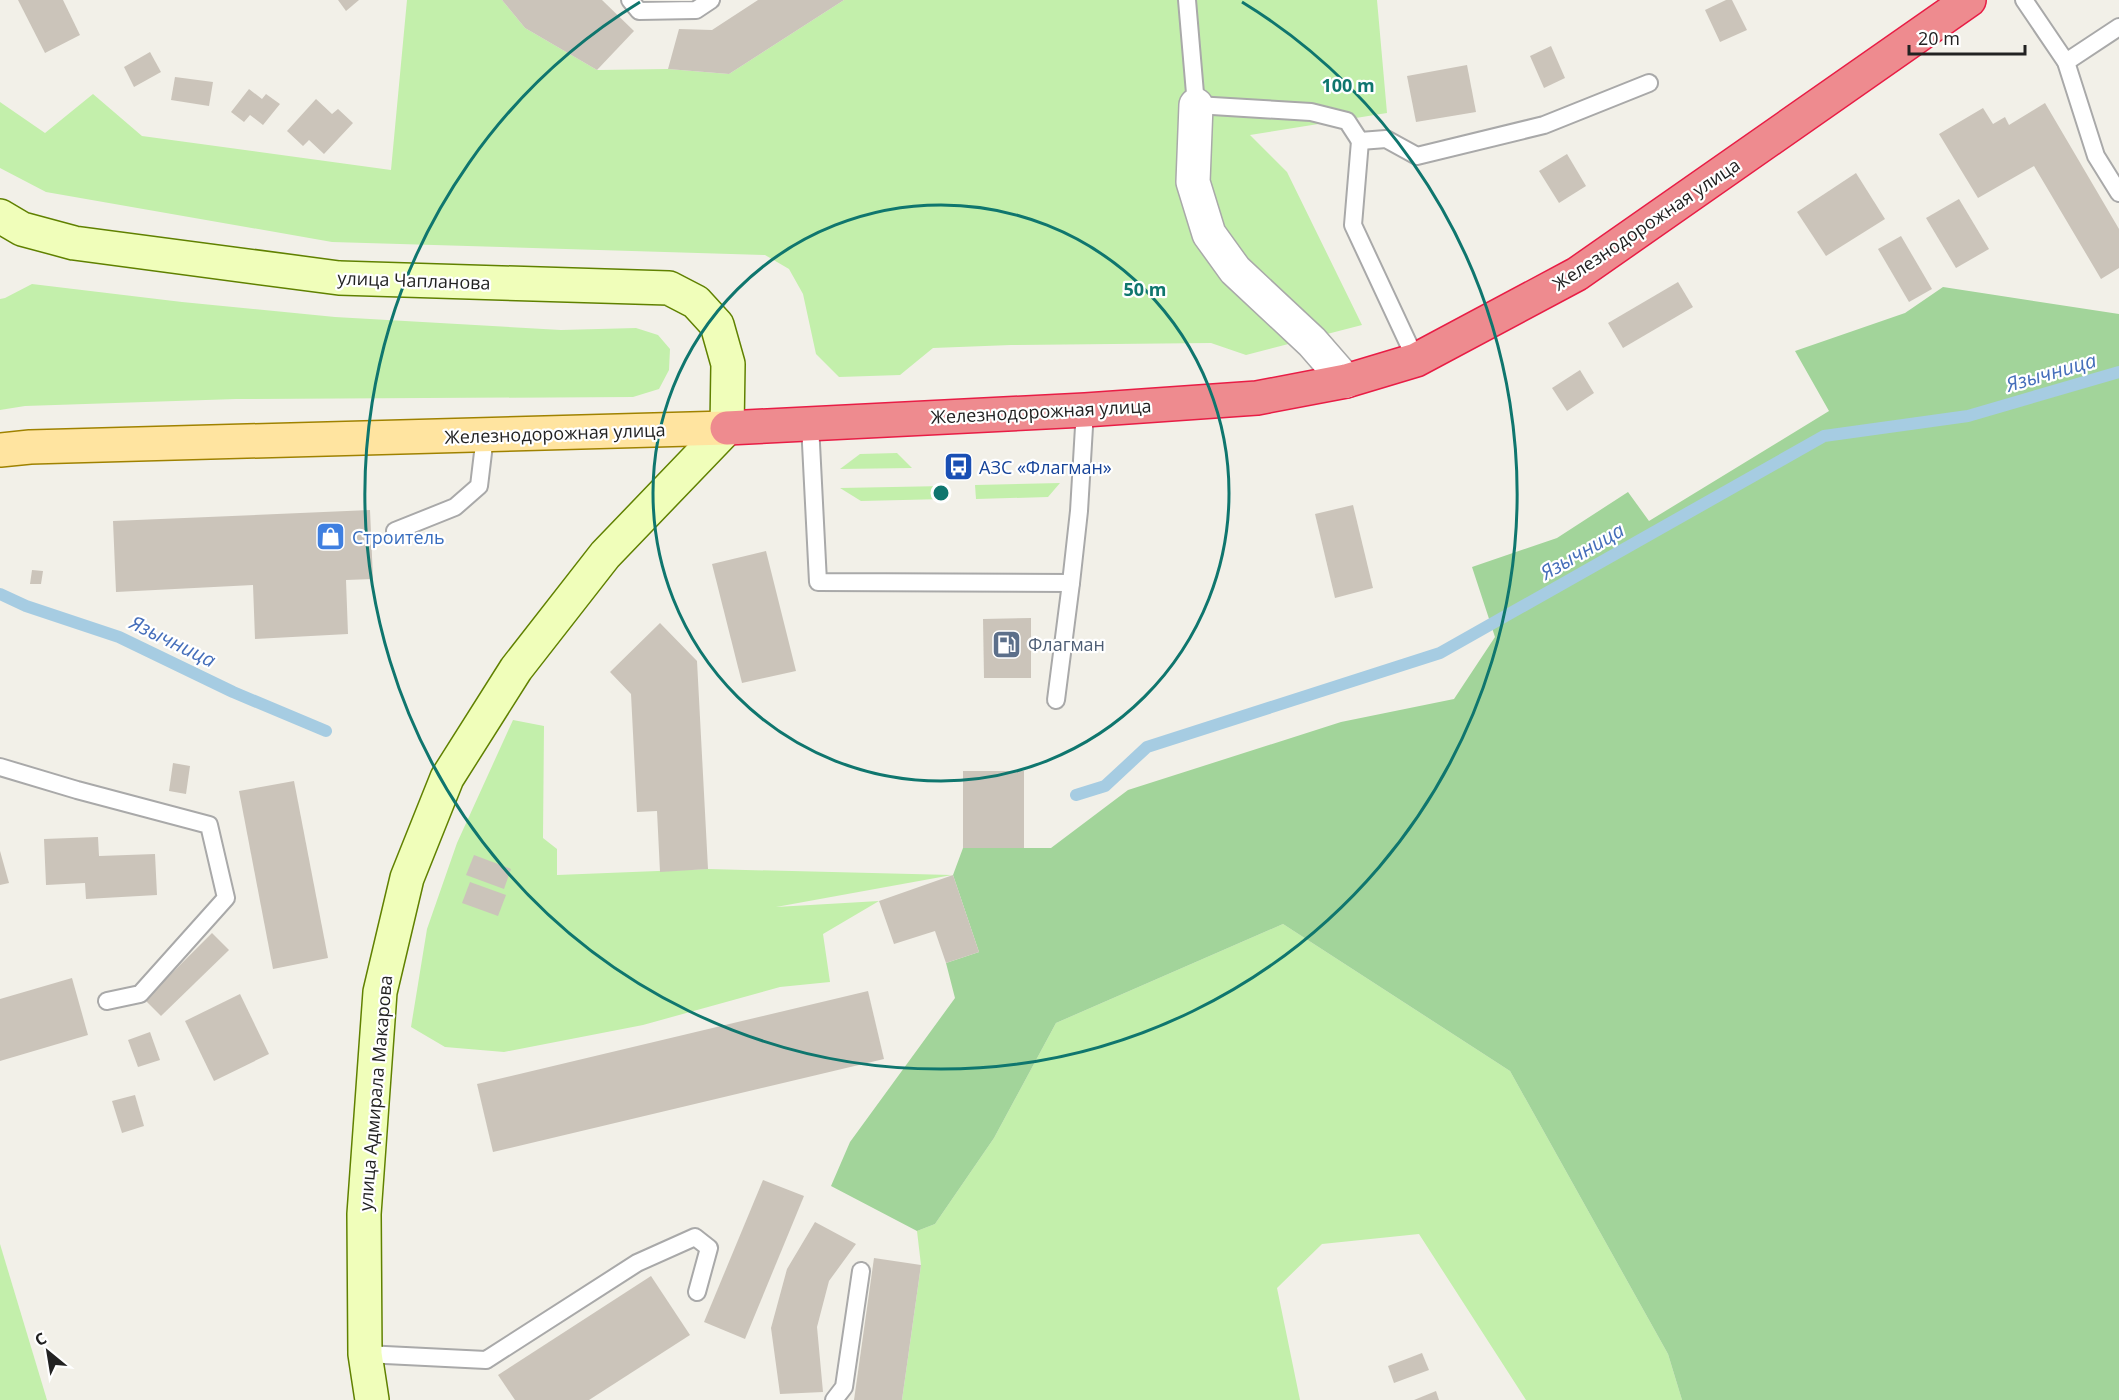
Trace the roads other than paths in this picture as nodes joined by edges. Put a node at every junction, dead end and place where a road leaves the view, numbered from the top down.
1 (630, 0) edge
2 (711, 0) edge
3 (1187, 0) edge
4 (1969, 0) edge
5 (2024, 0) edge
6 (2119, 27) edge
7 (2066, 62) junction
8 (1649, 83) dead end
9 (1196, 105) junction
10 (1360, 141) junction
11 (2119, 193) edge
12 (0, 216) edge
13 (1416, 360) junction
14 (1346, 381) junction
15 (1085, 410) junction
16 (810, 424) junction
17 (727, 428) junction
18 (486, 436) junction
19 (0, 450) edge
20 (395, 531) dead end
21 (1071, 584) junction
22 (1056, 700) dead end
23 (0, 767) edge
24 (107, 1001) dead end
25 (861, 1271) dead end
26 (696, 1292) dead end
27 (365, 1354) junction
28 (372, 1400) edge
29 (834, 1400) edge

1 - 2 lane
3 - 9 lane
4 - 13 highway, Железнодорожная улица
5 - 7 lane
6 - 7 lane
7 - 11 lane
8 - 10 lane
9 - 10 lane
9 - 14 street
10 - 13 lane
12 - 17 main road, улица Чапланова
13 - 14 highway, Железнодорожная улица
14 - 15 highway, Железнодорожная улица
15 - 16 highway, Железнодорожная улица
15 - 21 lane
16 - 17 highway, Железнодорожная улица
16 - 21 lane
17 - 18 main road, Железнодорожная улица
17 - 27 main road, улица Адмирала Макарова
18 - 19 main road, Железнодорожная улица
18 - 20 lane
21 - 22 lane
23 - 24 lane
25 - 29 lane
26 - 27 lane
27 - 28 main road, улица Адмирала Макарова

